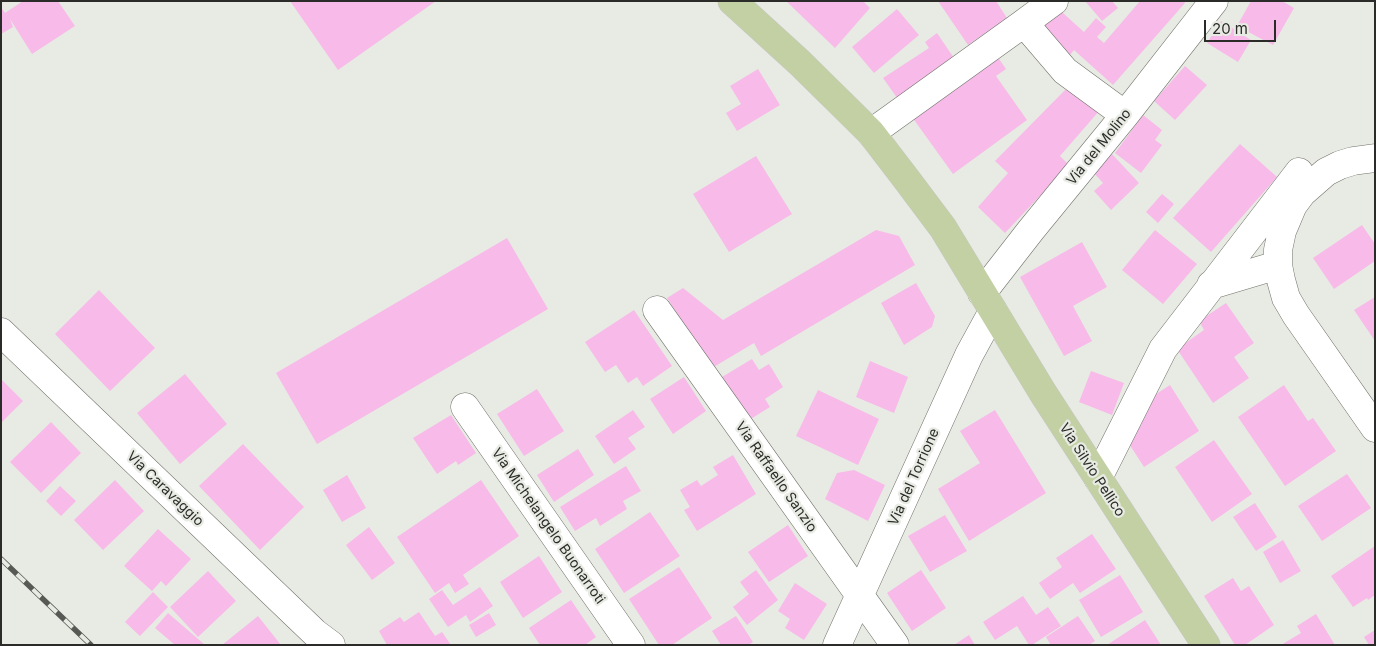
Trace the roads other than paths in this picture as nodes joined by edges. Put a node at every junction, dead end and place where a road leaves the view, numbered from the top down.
1 (732, 1) edge
2 (1054, 1) edge
3 (1214, 1) edge
4 (1024, 23) junction
5 (1125, 115) junction
6 (871, 133) junction
7 (1375, 158) edge
8 (1298, 172) dead end
9 (1278, 265) junction
10 (1211, 285) junction
11 (987, 302) junction
12 (657, 310) dead end
13 (1, 332) edge
14 (465, 407) dead end
15 (1375, 428) edge
16 (1098, 478) junction
17 (860, 596) junction
18 (330, 645) edge
19 (631, 645) edge
20 (837, 645) edge
21 (895, 645) edge
22 (1206, 645) edge

1 - 6 main road, Via Silvio Pellico
2 - 4 street
3 - 5 street, Via del Molino
4 - 5 street
4 - 6 street
5 - 11 street, Via del Molino
6 - 11 main road, Via Silvio Pellico
7 - 9 street
8 - 10 street
9 - 10 street
9 - 15 street
10 - 16 street
11 - 16 main road, Via Silvio Pellico
11 - 17 street, Via del Torrione
12 - 17 street, Via Raffaello Sanzio
13 - 18 street, Via Caravaggio
14 - 19 street, Via Michelangelo Buonarroti
16 - 22 main road, Via Silvio Pellico
17 - 20 street, Via del Torrione
17 - 21 street, Via Raffaello Sanzio

